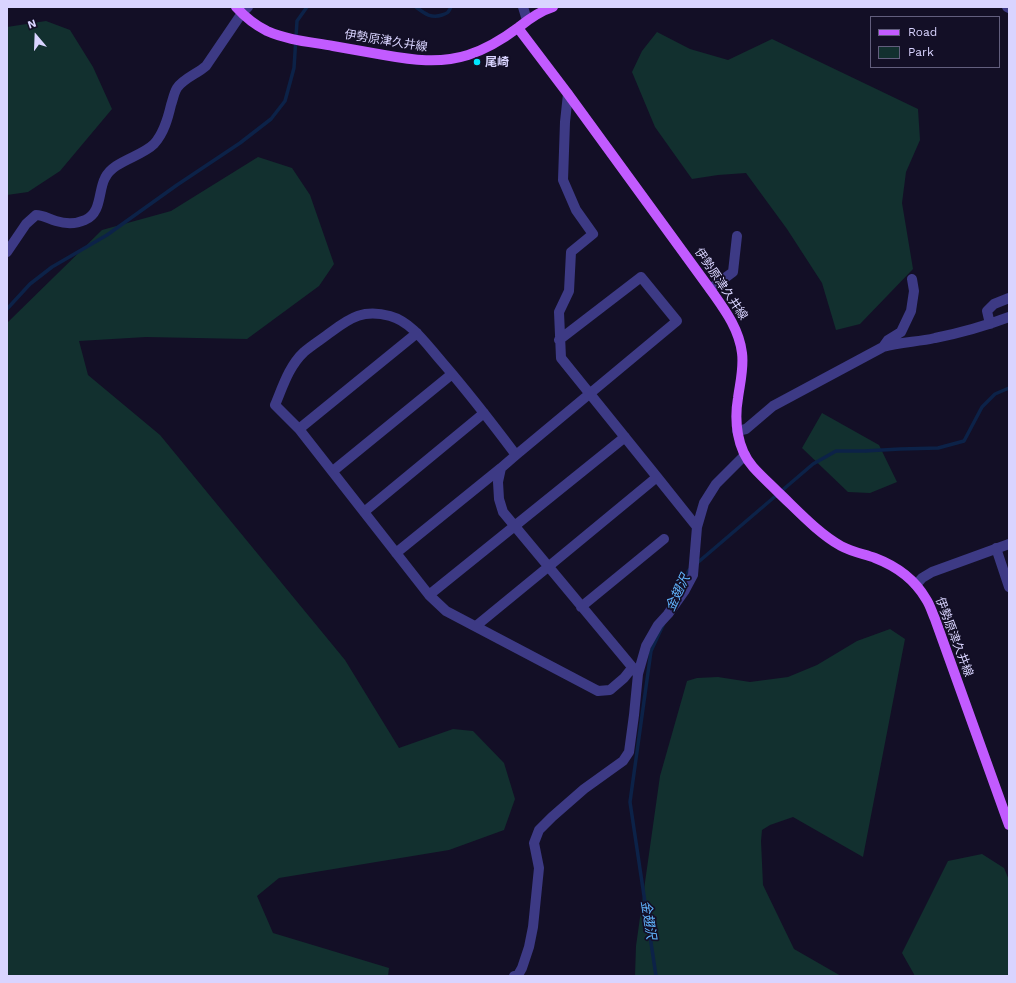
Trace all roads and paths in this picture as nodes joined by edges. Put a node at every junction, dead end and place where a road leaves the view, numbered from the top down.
1 (523, 7) edge
2 (552, 7) edge
3 (242, 9) edge
4 (527, 20) junction
5 (518, 28) junction
6 (568, 94) junction
7 (737, 236) dead end
8 (7, 252) edge
9 (912, 279) dead end
10 (710, 289) junction
11 (1009, 298) edge
12 (1009, 317) edge
13 (990, 324) junction
14 (417, 333) junction
15 (559, 340) junction
16 (883, 347) junction
17 (452, 374) junction
18 (589, 394) junction
19 (484, 413) junction
20 (299, 429) junction
21 (737, 431) junction
22 (624, 437) junction
23 (516, 455) junction
24 (745, 456) junction
25 (501, 468) junction
26 (333, 471) junction
27 (657, 477) junction
28 (364, 512) junction
29 (514, 526) junction
30 (697, 527) junction
31 (664, 539) dead end
32 (1009, 544) edge
33 (996, 548) junction
34 (396, 553) junction
35 (548, 567) junction
36 (916, 585) junction
37 (1009, 587) edge
38 (429, 595) junction
39 (581, 607) junction
40 (476, 626) junction
41 (635, 671) junction
42 (1008, 821) edge
43 (514, 976) edge

1 - 4 street
2 - 4 main road
3 - 5 main road, 伊勢原津久井線
3 - 8 street
4 - 5 main road
5 - 6 main road, 伊勢原津久井線
6 - 10 main road, 伊勢原津久井線
6 - 15 street
7 - 10 street
9 - 16 street
10 - 21 main road, 伊勢原津久井線
11 - 13 street
12 - 13 street
13 - 16 street
14 - 17 street
14 - 20 street
14 - 20 street
15 - 18 street
15 - 18 street
16 - 21 street
17 - 19 street
17 - 26 street
18 - 22 street
18 - 23 street
19 - 23 street
19 - 28 street
20 - 26 street
21 - 24 main road, 伊勢原津久井線
22 - 27 street
22 - 29 street
23 - 25 street
24 - 30 street
24 - 36 main road, 伊勢原津久井線
25 - 29 street
25 - 34 street
26 - 28 street
27 - 30 street
27 - 35 street
28 - 34 street
29 - 35 street
29 - 38 street
30 - 41 street
31 - 39 street
32 - 33 street
33 - 36 street
33 - 37 street
34 - 38 street
35 - 39 street
35 - 40 street
36 - 42 main road, 伊勢原津久井線
38 - 40 street
39 - 41 street
40 - 41 street
41 - 43 street

